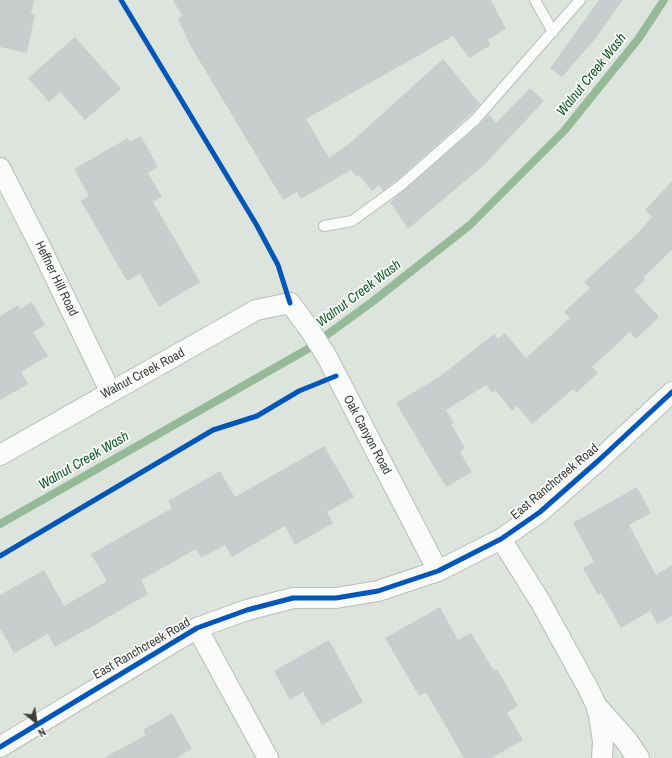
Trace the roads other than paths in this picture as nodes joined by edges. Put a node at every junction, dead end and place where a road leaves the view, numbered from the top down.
1 (535, 0) edge
2 (580, 0) edge
3 (553, 32) junction
4 (0, 168) edge
5 (324, 226) dead end
6 (290, 303) joint
7 (110, 391) junction
8 (672, 392) edge
9 (0, 455) edge
10 (501, 539) junction
11 (438, 571) junction
12 (197, 628) junction
13 (598, 709) junction
14 (0, 747) edge
15 (268, 758) edge
16 (602, 758) edge
17 (638, 758) edge

1 - 3 lane
2 - 3 lane
3 - 5 lane
4 - 7 street, Heffner Hill Road
6 - 7 street, Walnut Creek Road
6 - 11 street, Oak Canyon Road
7 - 9 street, Walnut Creek Road
8 - 10 street, East Ranchcreek Road
10 - 11 street, East Ranchcreek Road
10 - 13 street
11 - 12 street, East Ranchcreek Road
12 - 14 street, East Ranchcreek Road
12 - 15 street, East Ranchcreek Road
13 - 16 street
13 - 17 street

